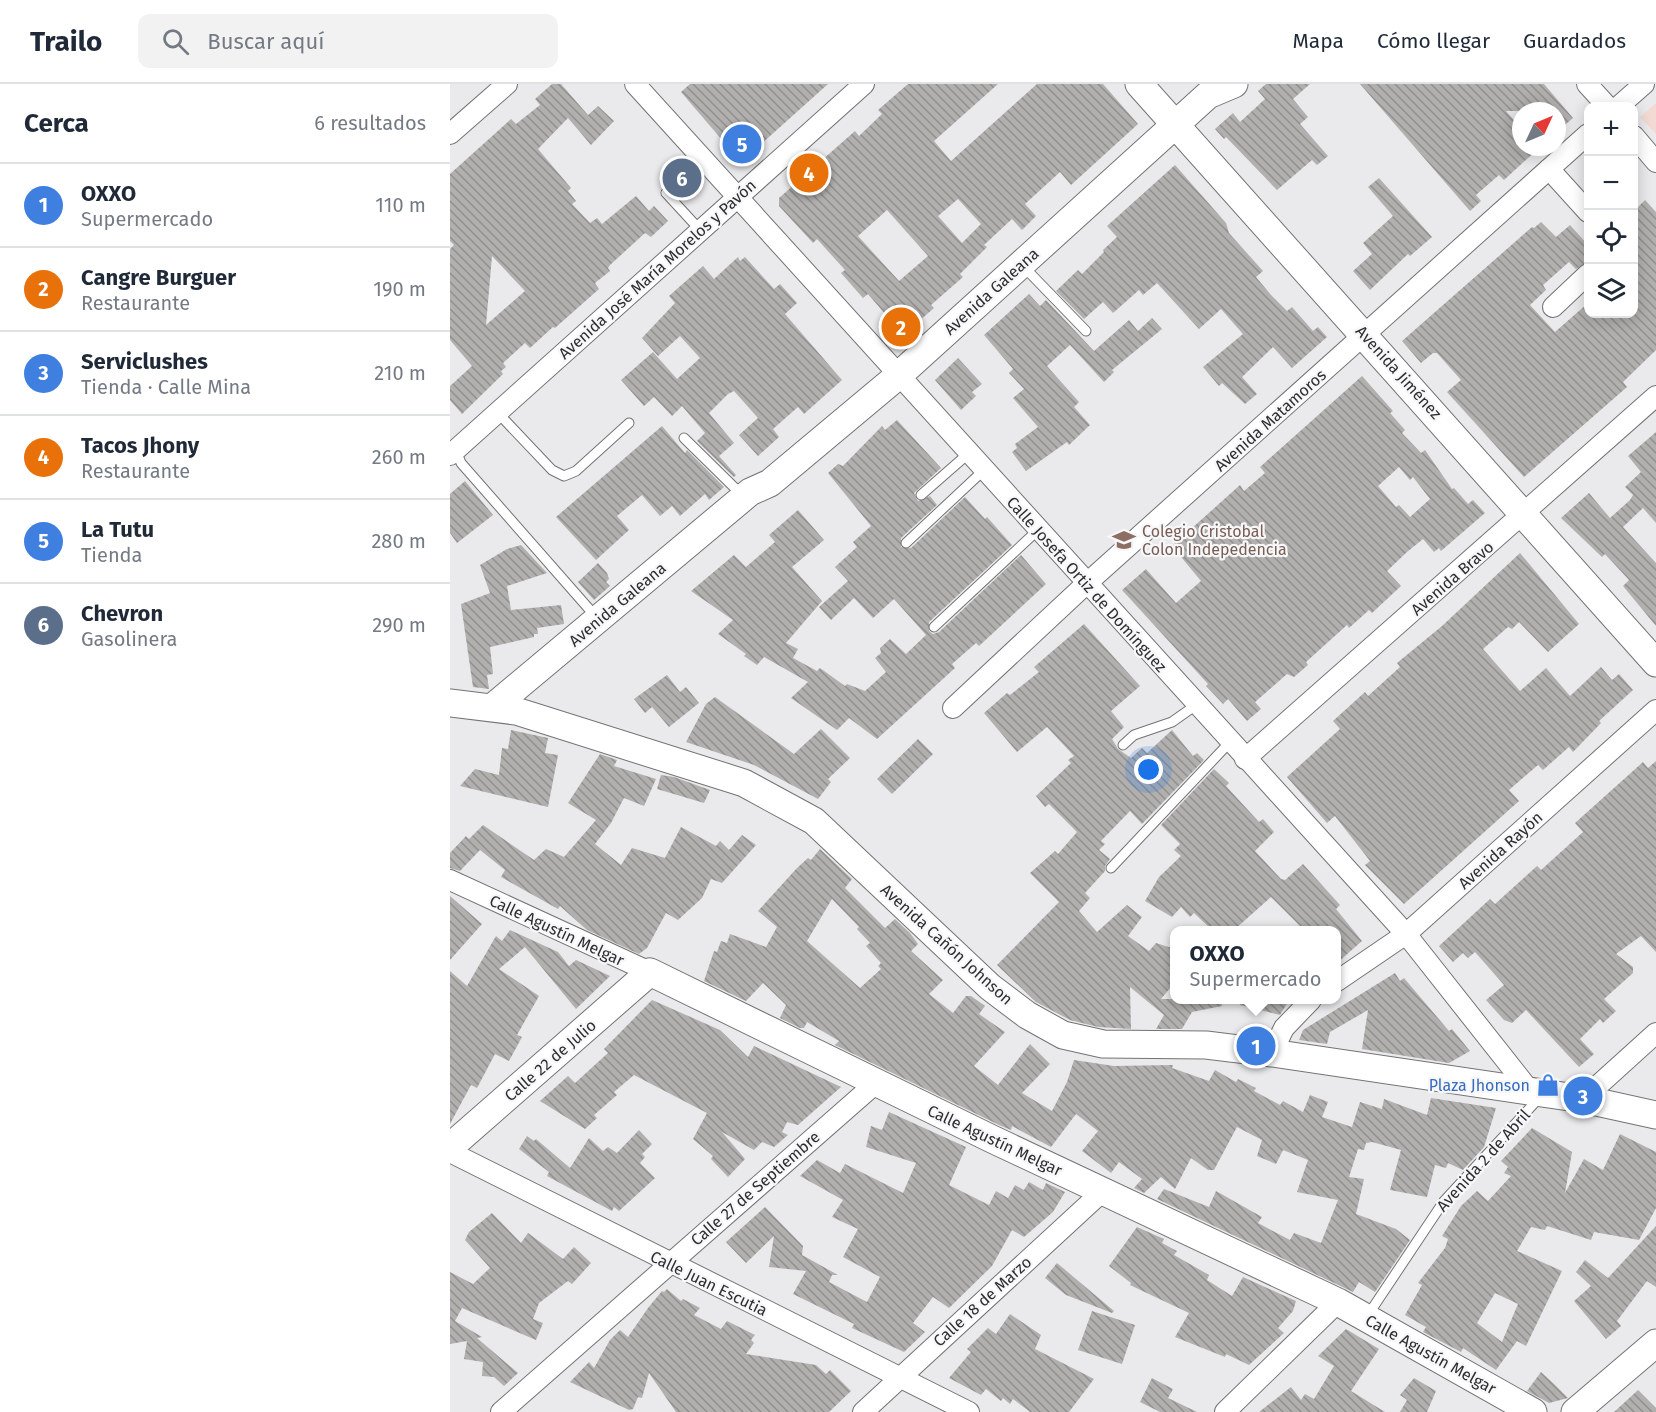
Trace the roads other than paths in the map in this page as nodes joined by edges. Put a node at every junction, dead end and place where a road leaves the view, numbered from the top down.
1 (507, 84) edge
2 (635, 84) edge
3 (864, 84) edge
4 (1139, 84) edge
5 (1234, 84) edge
6 (1587, 84) edge
7 (1644, 84) edge
8 (1210, 90) edge
9 (1603, 102) edge
10 (1624, 102) edge
11 (1175, 125) junction
12 (450, 134) edge
13 (1584, 138) edge
14 (1638, 141) edge
15 (1656, 162) edge
16 (1550, 169) junction
17 (675, 184) dead end
18 (737, 198) junction
19 (1586, 210) edge
20 (700, 230) junction
21 (1021, 264) junction
22 (1584, 278) edge
23 (1552, 307) dead end
24 (1086, 331) dead end
25 (1366, 335) junction
26 (898, 375) junction
27 (1656, 396) edge
28 (497, 412) junction
29 (629, 423) dead end
30 (684, 438) dead end
31 (452, 449) edge
32 (969, 453) junction
33 (984, 470) junction
34 (770, 483) junction
35 (921, 495) dead end
36 (744, 497) junction
37 (1525, 514) junction
38 (1038, 530) junction
39 (906, 543) dead end
40 (1086, 584) junction
41 (598, 620) junction
42 (934, 627) dead end
43 (1656, 663) edge
44 (450, 703) edge
45 (1196, 705) junction
46 (953, 708) dead end
47 (505, 709) junction
48 (1656, 710) edge
49 (1230, 742) junction
50 (1122, 745) dead end
51 (1245, 759) junction
52 (1111, 868) dead end
53 (450, 880) edge
54 (1406, 934) junction
55 (650, 972) junction
56 (1341, 978) edge
57 (1306, 1004) edge
58 (1656, 1033) edge
59 (1272, 1053) junction
60 (876, 1083) junction
61 (1536, 1092) junction
62 (1582, 1100) junction
63 (1656, 1115) edge
64 (450, 1147) edge
65 (450, 1152) edge
66 (1103, 1191) junction
67 (669, 1263) junction
68 (1338, 1302) junction
69 (1366, 1318) junction
70 (1656, 1343) edge
71 (899, 1377) junction
72 (501, 1412) edge
73 (863, 1412) edge
74 (969, 1412) edge
75 (1225, 1412) edge
76 (1533, 1412) edge
77 (1575, 1412) edge

1 - 12 street
2 - 18 street, Calle Josefa Ortiz de Domínguez
3 - 18 street, Avenida José María Morelos y Pavón
4 - 11 street, Avenida Jiménez
5 - 8 street, Avenida Galeana
6 - 9 street
7 - 10 street
8 - 11 street, Avenida Galeana
11 - 21 street, Avenida Galeana
11 - 25 street, Avenida Jiménez
13 - 16 street, Avenida Matamoros
14 - 15 street
16 - 19 street
16 - 25 street, Avenida Matamoros
17 - 20 lane
18 - 20 street, Avenida José María Morelos y Pavón
18 - 26 street, Calle Josefa Ortiz de Domínguez
20 - 28 street, Avenida José María Morelos y Pavón
21 - 24 lane
21 - 26 street, Avenida Galeana
22 - 23 street
25 - 37 street, Avenida Jiménez
25 - 40 street, Avenida Matamoros
26 - 32 street, Calle Josefa Ortiz de Domínguez
26 - 34 street, Avenida Galeana
27 - 37 street, Avenida Bravo
28 - 29 lane
28 - 31 street, Avenida José María Morelos y Pavón
30 - 36 lane
31 - 41 lane
32 - 33 street, Calle Josefa Ortiz de Domínguez
32 - 35 lane
33 - 38 street, Calle Josefa Ortiz de Domínguez
33 - 39 lane
34 - 36 street, Avenida Galeana
34 - 47 street, Avenida Galeana
36 - 41 street, Avenida Galeana
37 - 43 street, Avenida Jiménez
37 - 51 street, Avenida Bravo
38 - 40 street, Calle Josefa Ortiz de Domínguez
38 - 42 lane
40 - 45 street, Calle Josefa Ortiz de Domínguez
40 - 46 street, Avenida Matamoros
41 - 47 street, Avenida Galeana
44 - 47 street, Avenida Cañón Johnson
45 - 49 street, Calle Josefa Ortiz de Domínguez
45 - 50 lane
47 - 59 street, Avenida Cañón Johnson
48 - 54 street, Avenida Rayón
49 - 51 street, Calle Josefa Ortiz de Domínguez
49 - 52 lane
51 - 54 street, Calle Josefa Ortiz de Domínguez
53 - 55 street, Calle Agustín Melgar
54 - 56 street, Avenida Rayón
54 - 61 street, Calle Josefa Ortiz de Domínguez
55 - 60 street, Calle Agustín Melgar
55 - 64 street, Calle 22 de Julio
57 - 59 street
58 - 62 street
59 - 61 street, Avenida Cañón Johnson
60 - 66 street, Calle Agustín Melgar
60 - 67 street, Calle 27 de Septiembre
61 - 62 street, Avenida Cañón Johnson
61 - 69 lane, Avenida 2 de Abril
62 - 63 street, Avenida Cañón Johnson
65 - 67 street, Calle Juan Escutia
66 - 68 street, Calle Agustín Melgar
66 - 71 street, Calle 18 de Marzo
67 - 71 street, Calle Juan Escutia
67 - 72 street, Calle 27 de Septiembre
68 - 69 street, Calle Agustín Melgar
68 - 75 street
69 - 76 street, Calle Agustín Melgar
70 - 77 street
71 - 73 street, Calle 18 de Marzo
71 - 74 street, Calle Juan Escutia

